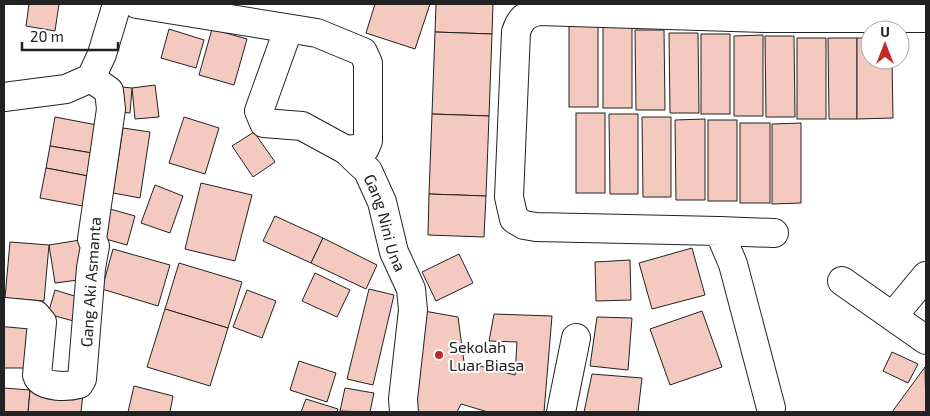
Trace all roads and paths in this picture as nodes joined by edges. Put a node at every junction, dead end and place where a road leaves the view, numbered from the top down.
1 (117, 4) edge
2 (137, 4) edge
3 (926, 18) edge
4 (288, 30) junction
5 (91, 78) junction
6 (4, 98) edge
7 (346, 150) junction
8 (719, 232) junction
9 (774, 233) dead end
10 (926, 276) edge
11 (842, 281) dead end
12 (4, 312) edge
13 (893, 316) junction
14 (576, 338) dead end
15 (926, 340) edge
16 (771, 408) dead end
17 (404, 412) edge
18 (561, 412) edge

1 - 5 street
2 - 4 street
3 - 8 street
4 - 7 street, Gang Nini Una
4 - 7 street
5 - 6 street
5 - 12 street, Gang Aki Asmanta
7 - 17 street, Gang Nini Una
8 - 9 street
8 - 16 street
10 - 13 street
11 - 13 street
13 - 15 street
14 - 18 street

